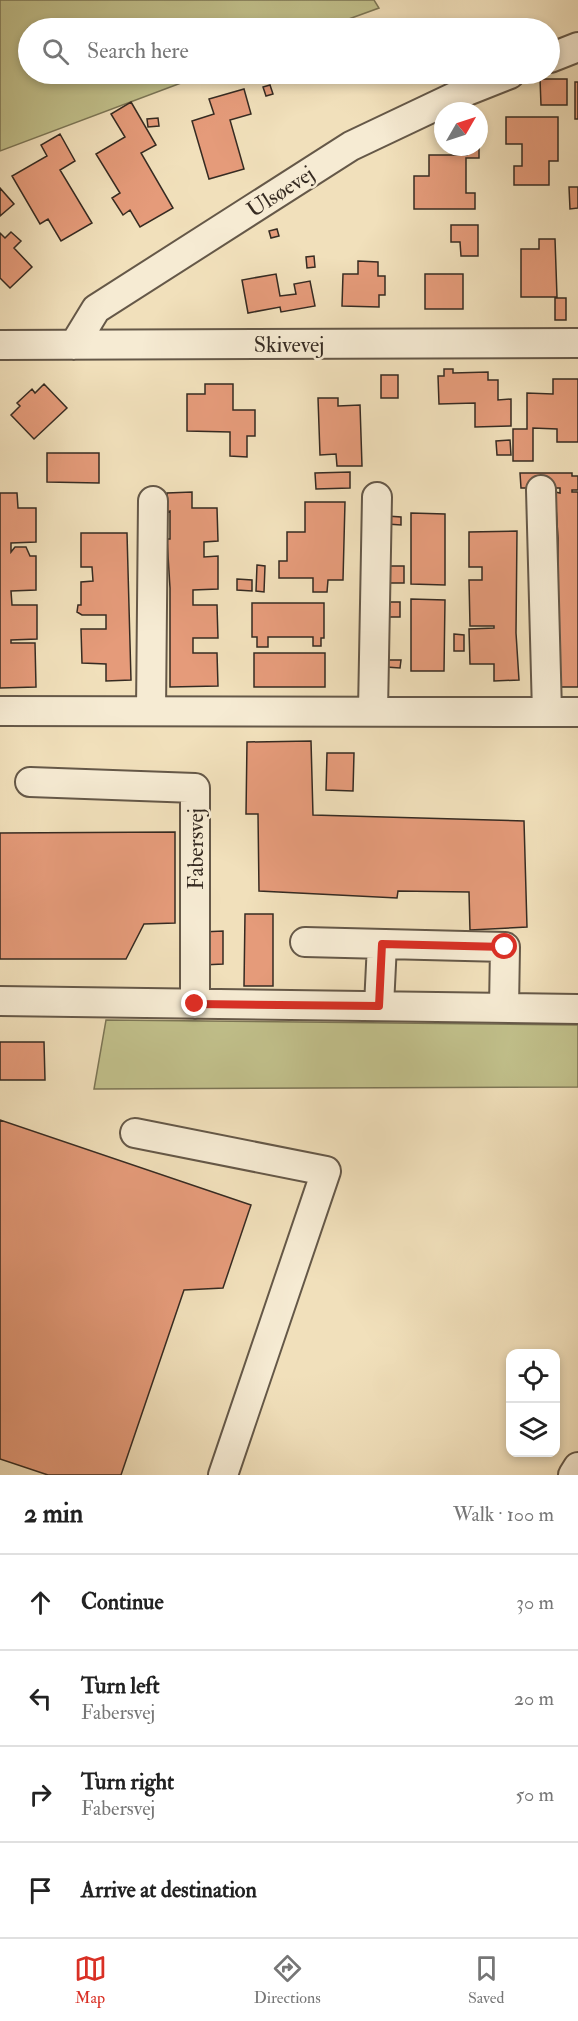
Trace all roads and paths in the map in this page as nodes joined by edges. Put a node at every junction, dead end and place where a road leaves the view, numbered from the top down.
1 (578, 47) edge
2 (560, 54) edge
3 (485, 84) edge
4 (578, 343) edge
5 (0, 345) edge
6 (75, 345) junction
7 (541, 490) dead end
8 (376, 497) dead end
9 (153, 501) dead end
10 (0, 711) edge
11 (150, 711) junction
12 (373, 711) junction
13 (547, 712) junction
14 (578, 712) edge
15 (30, 782) dead end
16 (305, 942) dead end
17 (382, 944) junction
18 (0, 1001) edge
19 (195, 1004) junction
20 (379, 1006) junction
21 (504, 1008) junction
22 (578, 1009) edge
23 (135, 1133) dead end
24 (578, 1467) edge
25 (223, 1475) edge
26 (573, 1475) edge

1 - 2 street
3 - 6 street, Ulsøevej
4 - 6 street, Skivevej
5 - 6 street, Skivevej
7 - 13 street
8 - 12 street
9 - 11 street
10 - 11 street
11 - 12 street
12 - 13 street
13 - 14 street
15 - 19 street, Fabersvej
16 - 17 street
17 - 20 street
17 - 21 street
18 - 19 street
19 - 20 street
20 - 21 street
21 - 22 street
23 - 25 street
24 - 26 street

